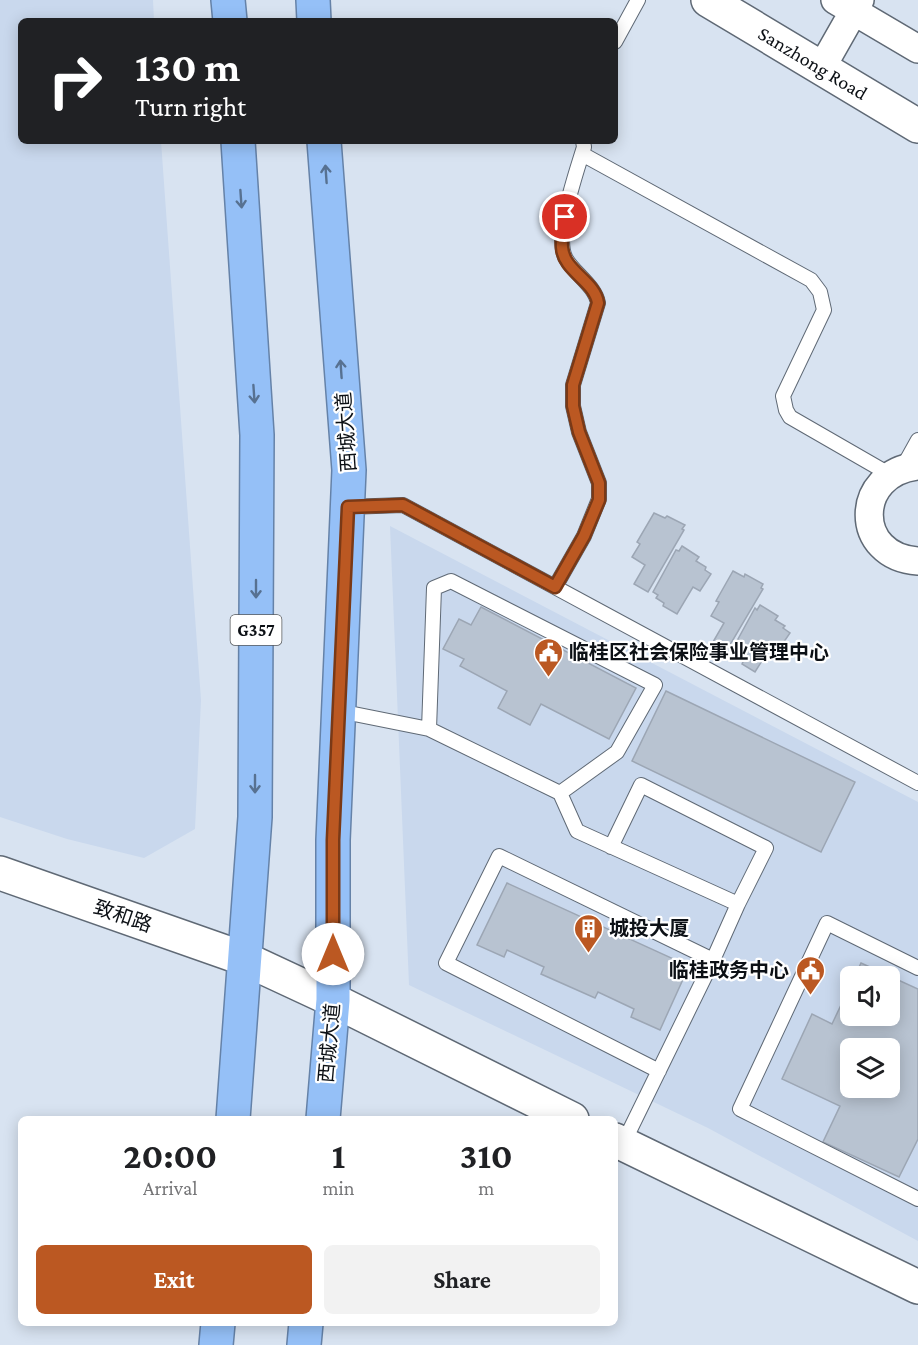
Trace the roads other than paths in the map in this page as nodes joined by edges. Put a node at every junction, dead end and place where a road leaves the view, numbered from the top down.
1 (228, 0) edge
2 (313, 0) edge
3 (638, 0) edge
4 (708, 0) edge
5 (850, 3) edge
6 (230, 18) edge
7 (314, 18) edge
8 (618, 37) edge
9 (918, 49) edge
10 (822, 67) junction
11 (918, 126) edge
12 (238, 144) edge
13 (324, 144) edge
14 (583, 147) edge
15 (918, 440) edge
16 (904, 469) edge
17 (348, 507) junction
18 (918, 561) edge
19 (555, 587) junction
20 (339, 711) junction
21 (429, 729) junction
22 (918, 783) edge
23 (560, 793) junction
24 (611, 847) junction
25 (0, 873) edge
26 (738, 904) junction
27 (245, 959) junction
28 (713, 960) junction
29 (918, 968) edge
30 (333, 1000) junction
31 (659, 1071) junction
32 (233, 1116) edge
33 (323, 1116) edge
34 (566, 1116) edge
35 (619, 1142) edge
36 (918, 1199) edge
37 (918, 1287) edge
38 (218, 1326) edge
39 (306, 1326) edge
40 (216, 1345) edge
41 (304, 1345) edge

1 - 6 highway
2 - 7 highway
3 - 8 lane
4 - 10 main road, Sanzhong Road
5 - 9 street
5 - 10 street
10 - 11 main road, Sanzhong Road
12 -> 27 highway, G357
17 -> 13 highway, 西城大道
14 - 16 lane
14 - 19 lane
15 - 16 lane
16 - 18 street
17 - 19 lane
17 - 20 highway, 西城大道
19 - 22 lane
20 - 21 lane
20 - 30 highway, 西城大道
21 - 23 lane
21 - 23 lane
23 - 24 lane
24 - 26 lane
24 - 26 lane
25 - 27 main road, 致和路
26 - 28 lane
27 - 30 main road, 致和路
27 - 32 highway, G357
28 - 31 lane
28 - 31 lane
29 - 36 lane
30 - 33 highway, 西城大道
30 - 34 main road, 致和路
31 - 35 lane
35 - 37 main road
38 - 40 highway
39 - 41 highway

